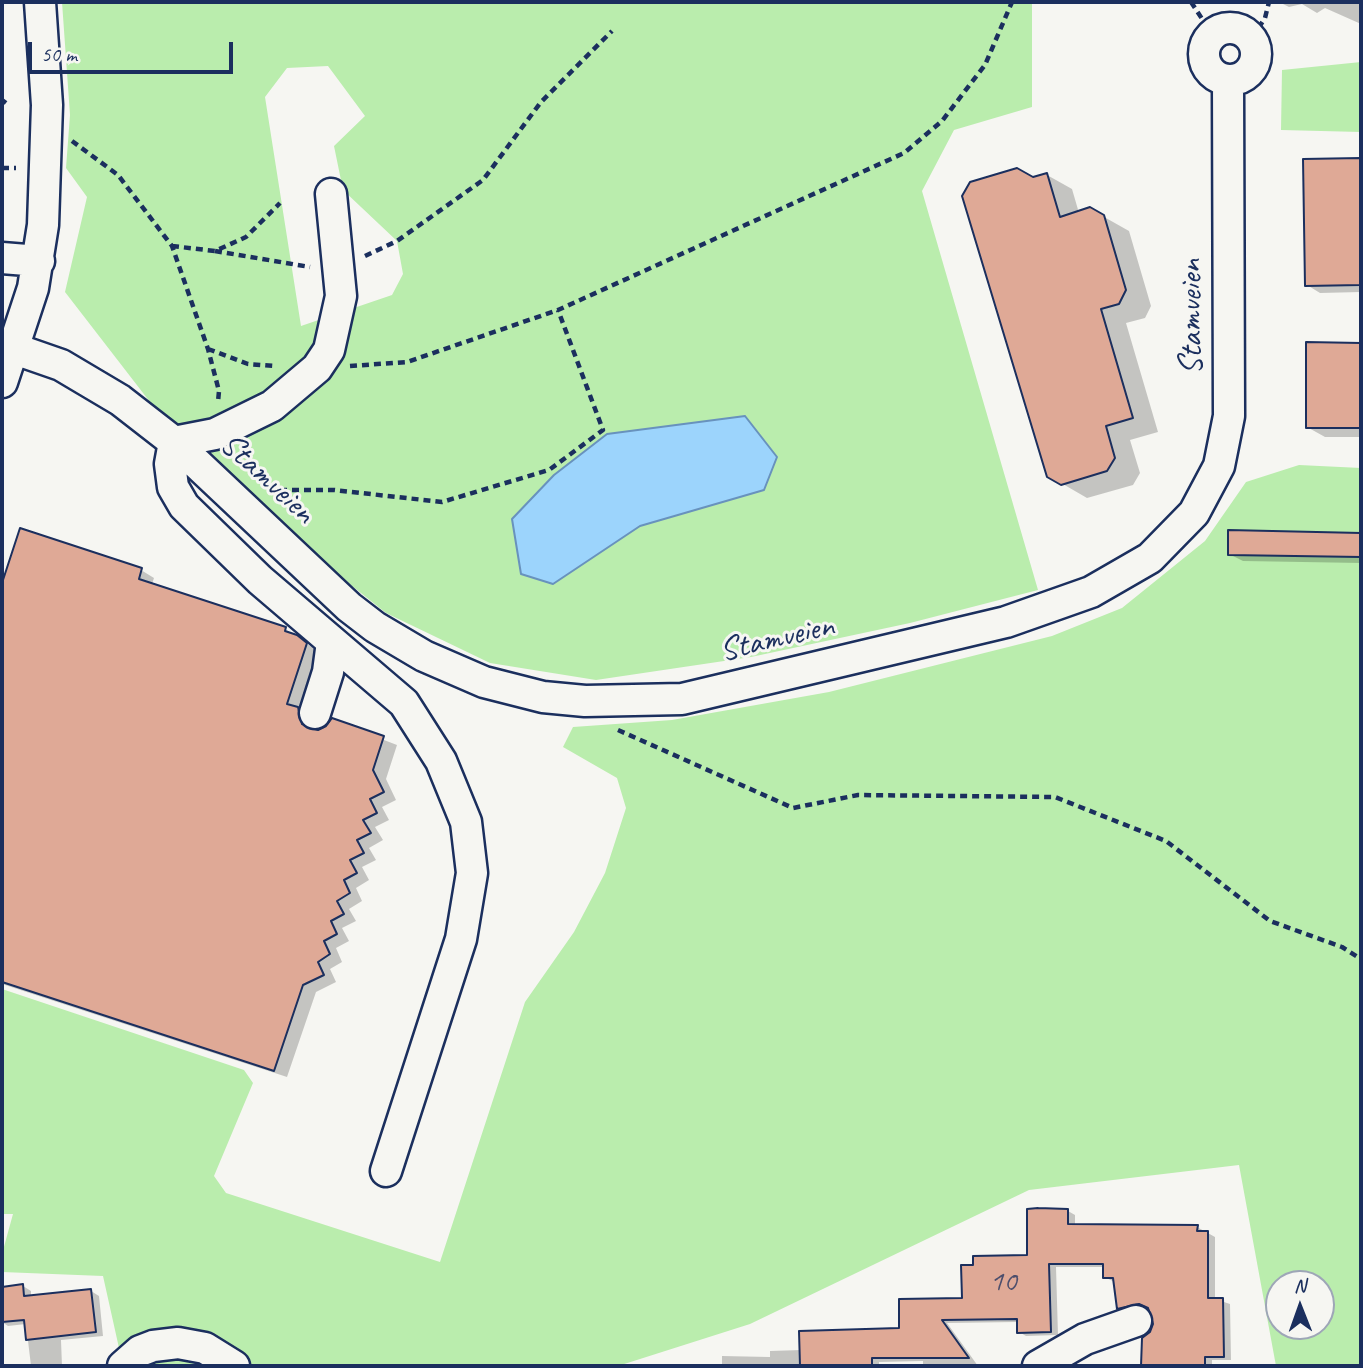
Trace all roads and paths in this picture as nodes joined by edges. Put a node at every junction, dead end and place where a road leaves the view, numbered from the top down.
1 (40, 2) edge
2 (1012, 2) edge
3 (1191, 2) edge
4 (1269, 2) edge
5 (611, 31) dead end
6 (1212, 34) junction
7 (1252, 38) junction
8 (1228, 80) junction
9 (72, 140) dead end
10 (2, 168) edge
11 (21, 168) dead end
12 (331, 194) dead end
13 (280, 203) dead end
14 (172, 246) junction
15 (215, 251) junction
16 (2, 258) edge
17 (39, 261) junction
18 (340, 269) junction
19 (558, 310) junction
20 (15, 349) junction
21 (208, 349) junction
22 (317, 368) junction
23 (2, 382) edge
24 (215, 434) junction
25 (174, 443) junction
26 (225, 490) junction
27 (332, 642) junction
28 (315, 713) dead end
29 (606, 725) dead end
30 (1361, 960) edge
31 (386, 1171) dead end
32 (1136, 1321) dead end
33 (123, 1366) edge
34 (234, 1366) edge
35 (1038, 1366) edge

1 - 17 street
2 - 19 path
3 - 6 path
4 - 7 path
5 - 18 path
6 - 7 street
6 - 8 street
7 - 8 street
8 - 26 street, Stamveien
9 - 14 path
10 - 11 path
12 - 18 street
13 - 15 path
14 - 15 path
14 - 21 path
15 - 18 path
16 - 17 street
17 - 20 street
18 - 22 street
19 - 22 path
19 - 26 path
20 - 23 street
20 - 25 street, Stamveien
21 - 22 path
21 - 24 path
22 - 24 street
24 - 25 street
25 - 26 street, Stamveien
25 - 27 street
27 - 28 street
27 - 31 street
29 - 30 path
32 - 35 street
33 - 34 street

